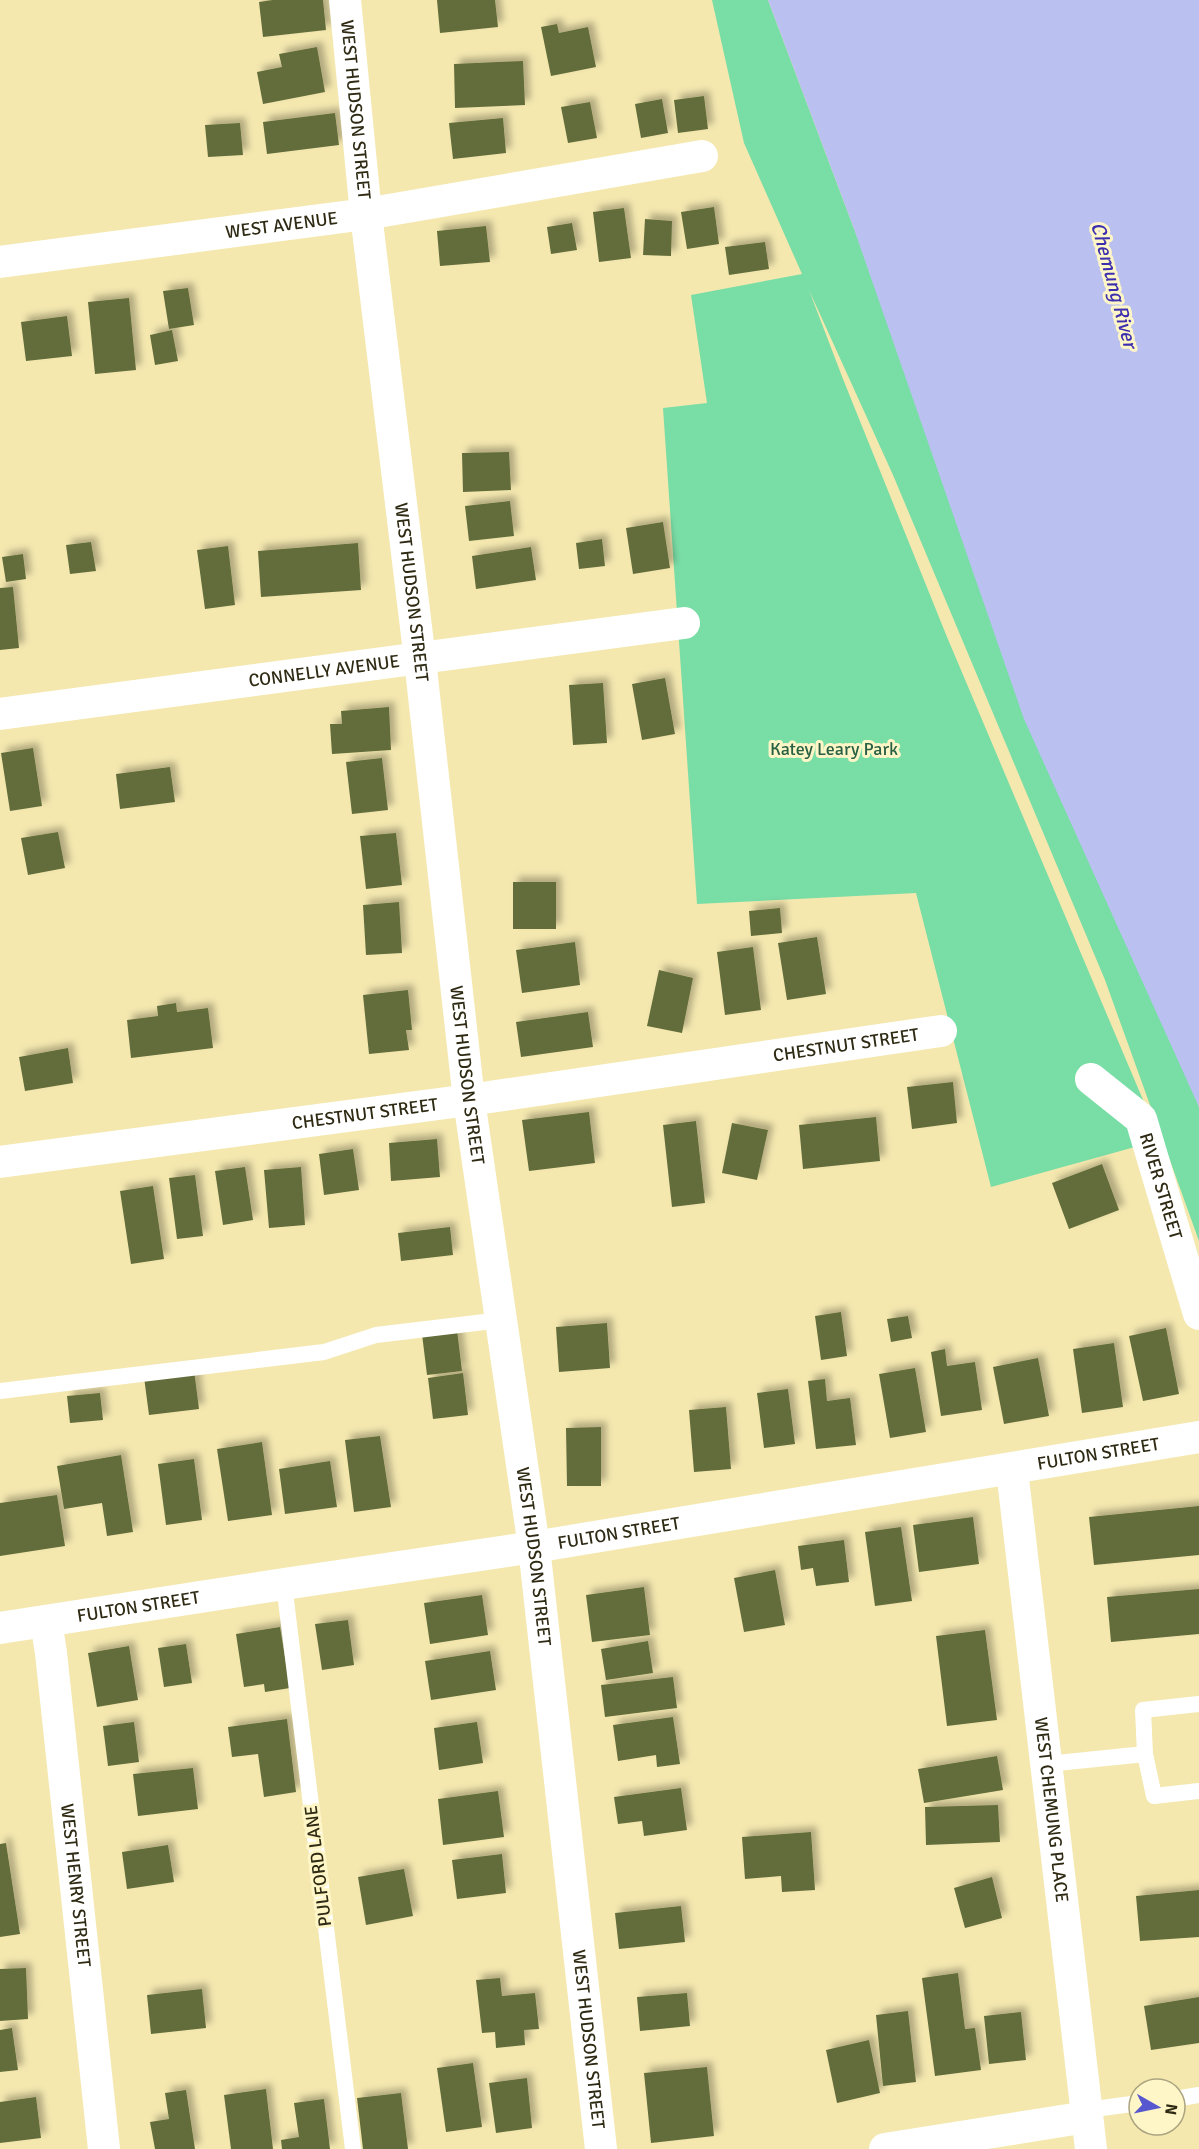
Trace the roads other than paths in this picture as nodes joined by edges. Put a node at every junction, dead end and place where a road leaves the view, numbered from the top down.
1 (345, 0) edge
2 (702, 156) dead end
3 (366, 214) junction
4 (0, 262) edge
5 (684, 623) dead end
6 (420, 660) junction
7 (0, 714) edge
8 (941, 1031) dead end
9 (1091, 1079) dead end
10 (470, 1100) junction
11 (0, 1162) edge
12 (1199, 1314) edge
13 (501, 1320) junction
14 (0, 1391) edge
15 (1199, 1437) edge
16 (1012, 1470) junction
17 (534, 1547) junction
18 (284, 1584) junction
19 (46, 1622) junction
20 (0, 1628) edge
21 (1199, 1704) edge
22 (1145, 1754) junction
23 (1047, 1764) junction
24 (1199, 1791) edge
25 (1127, 2106) edge
26 (1087, 2114) junction
27 (104, 2149) edge
28 (353, 2149) edge
29 (601, 2149) edge
30 (885, 2149) edge
31 (1091, 2149) edge

1 - 3 street, WEST HUDSON STREET
2 - 3 street, WEST AVENUE
3 - 4 street, WEST AVENUE
3 - 6 street, WEST HUDSON STREET
5 - 6 street, CONNELLY AVENUE
6 - 7 street, CONNELLY AVENUE
6 - 10 street, WEST HUDSON STREET
8 - 10 street, CHESTNUT STREET
9 - 12 street, RIVER STREET
10 - 11 street, CHESTNUT STREET
10 - 13 street, WEST HUDSON STREET
13 - 14 lane
13 - 17 street, WEST HUDSON STREET
15 - 16 street, FULTON STREET
16 - 17 street, FULTON STREET
16 - 23 street, WEST CHEMUNG PLACE
17 - 18 street, FULTON STREET
17 - 29 street, WEST HUDSON STREET
18 - 19 street, FULTON STREET
18 - 28 lane, PULFORD LANE
19 - 20 street, FULTON STREET
19 - 27 street, WEST HENRY STREET
21 - 22 lane
22 - 23 lane
22 - 24 lane
23 - 26 street, WEST CHEMUNG PLACE
25 - 26 lane
26 - 30 street
26 - 31 street, WEST CHEMUNG PLACE

